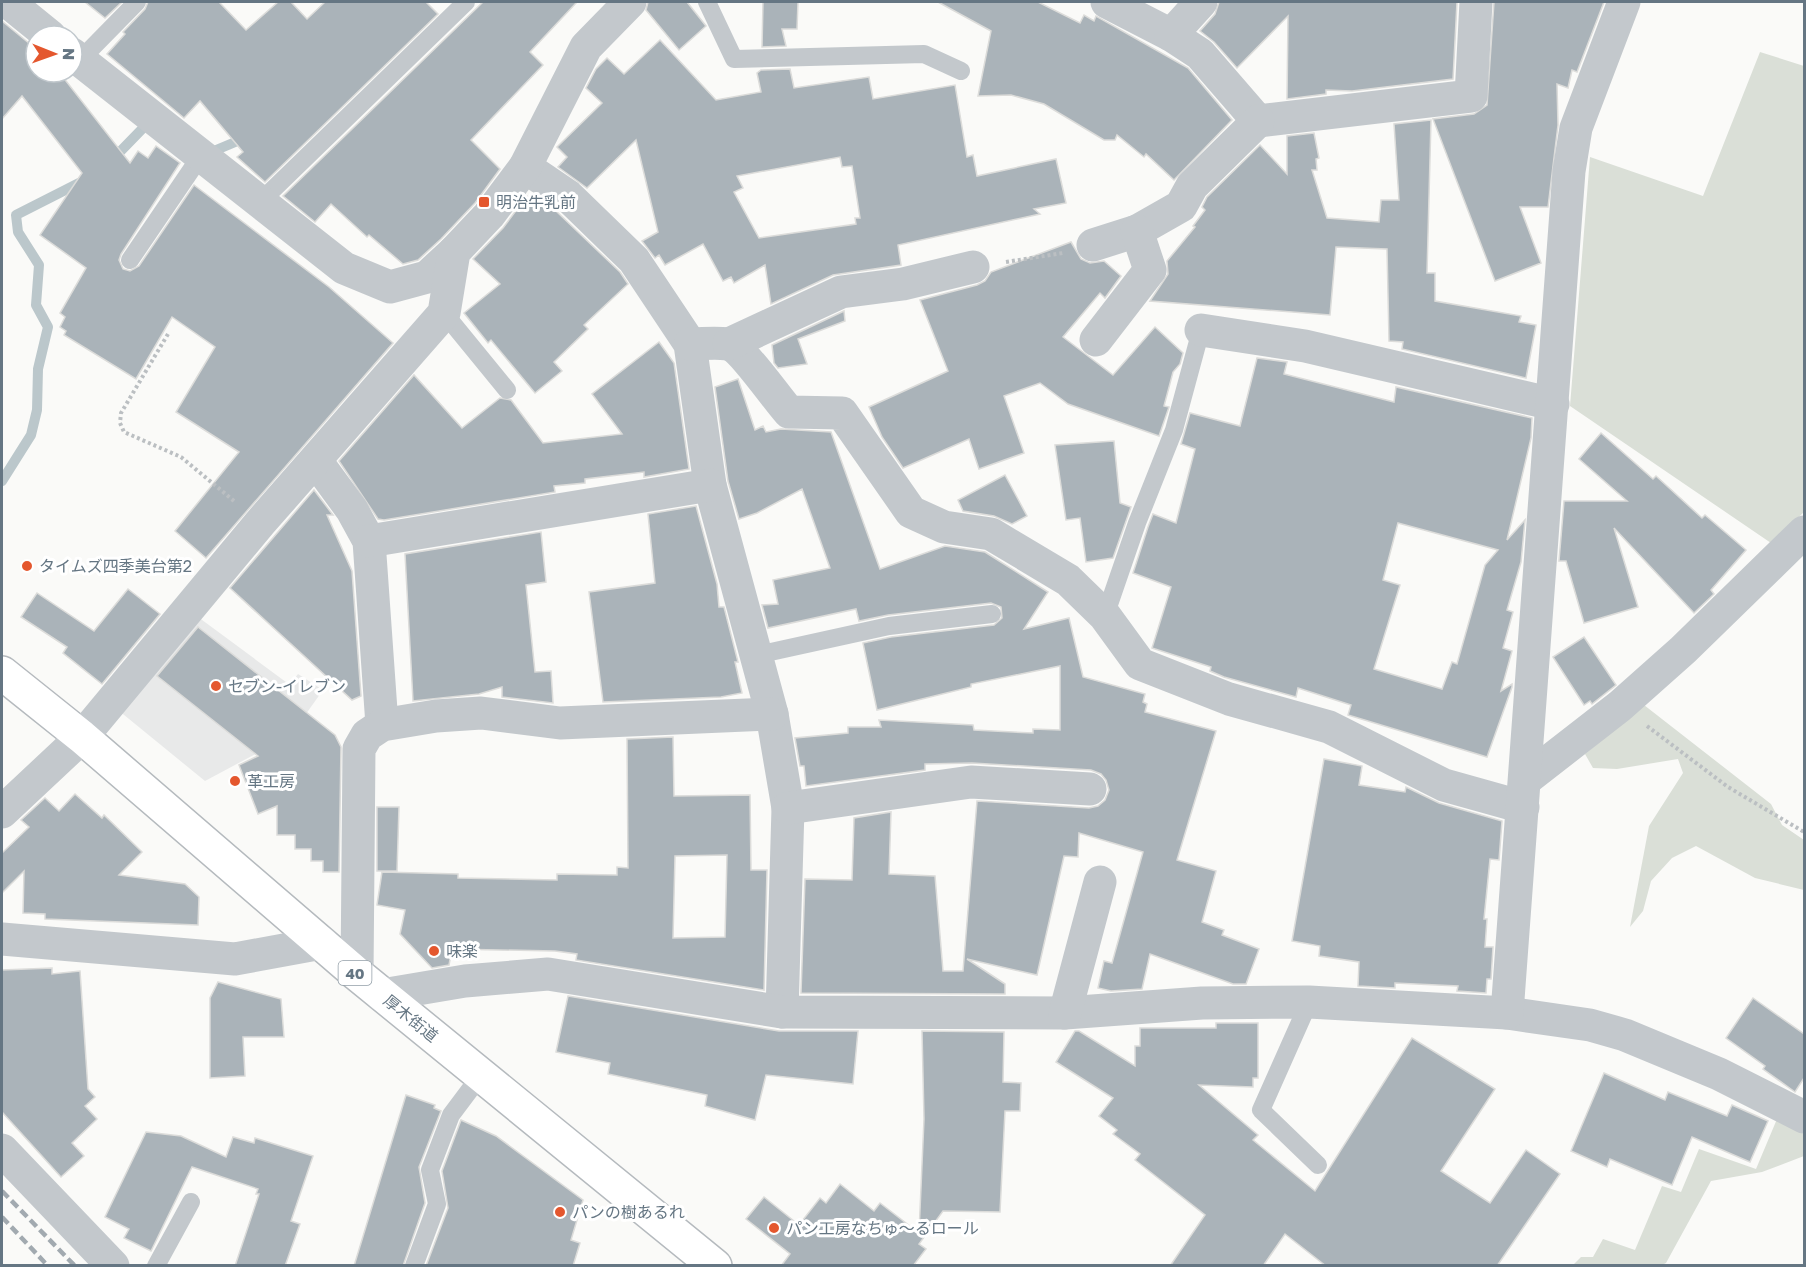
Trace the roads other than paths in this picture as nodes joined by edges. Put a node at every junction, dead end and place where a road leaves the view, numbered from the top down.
1 (8, 2) edge
2 (137, 2) edge
3 (466, 2) edge
4 (630, 2) edge
5 (707, 2) edge
6 (1107, 2) edge
7 (1201, 2) edge
8 (1476, 2) edge
9 (1624, 2) edge
10 (35, 24) edge
11 (1171, 35) junction
12 (84, 50) edge
13 (84, 63) edge
14 (961, 71) dead end
15 (1258, 121) junction
16 (202, 154) junction
17 (525, 167) junction
18 (260, 202) junction
19 (1137, 231) junction
20 (1093, 245) road end
21 (454, 252) junction
22 (130, 260) dead end
23 (973, 267) road end
24 (444, 313) junction
25 (1201, 330) joint
26 (1096, 340) dead end
27 (690, 344) junction
28 (729, 344) junction
29 (507, 390) dead end
30 (1553, 404) junction
31 (316, 461) junction
32 (710, 485) junction
33 (1804, 532) edge
34 (369, 541) junction
35 (992, 614) dead end
36 (1105, 616) junction
37 (757, 655) junction
38 (2, 673) edge
39 (772, 714) junction
40 (382, 725) junction
41 (82, 737) junction
42 (1090, 789) dead end
43 (1524, 793) junction
44 (788, 808) junction
45 (2, 812) edge
46 (1100, 882) dead end
47 (2, 939) edge
48 (322, 943) junction
49 (357, 974) junction
50 (382, 995) junction
51 (1309, 1002) junction
52 (782, 1012) junction
53 (1507, 1012) junction
54 (1065, 1013) junction
55 (481, 1075) junction
56 (1804, 1117) edge
57 (2, 1150) edge
58 (1318, 1165) dead end
59 (191, 1202) dead end
60 (113, 1266) edge
61 (156, 1266) edge
62 (414, 1266) edge
63 (715, 1266) edge

1 - 10 street
2 - 12 lane
3 - 18 lane
4 - 17 street
5 - 14 lane
6 - 11 street
7 - 11 street
8 - 15 street
9 - 30 street
11 - 15 street
13 - 16 street
15 - 19 street
16 - 18 street
16 - 22 lane
17 - 21 street
17 - 27 street
18 - 21 street
19 - 20 street
19 - 26 street
21 - 24 street
23 - 28 street
24 - 29 lane
24 - 31 street
25 - 30 street
25 - 36 lane
27 - 28 street
27 - 32 street
28 - 36 street
30 - 43 street
31 - 34 street
31 - 41 street
32 - 34 street
32 - 37 street
33 - 43 street
34 - 40 street
35 - 37 lane
36 - 43 street
37 - 39 street
38 - 41 main road, 厚木街道 / 40
39 - 40 street
39 - 44 street
40 - 49 street
41 - 45 street
41 - 48 main road, 厚木街道 / 40
42 - 44 street
43 - 53 street
44 - 52 street
46 - 54 street
47 - 48 street
48 - 49 main road, 厚木街道 / 40
49 - 50 main road, 厚木街道 / 40
50 - 52 street
50 - 55 main road, 厚木街道 / 40
51 - 53 street
51 - 54 street
51 - 58 lane
52 - 54 street
53 - 56 street
55 - 62 lane
55 - 63 main road, 厚木街道 / 40
57 - 60 street
59 - 61 lane

